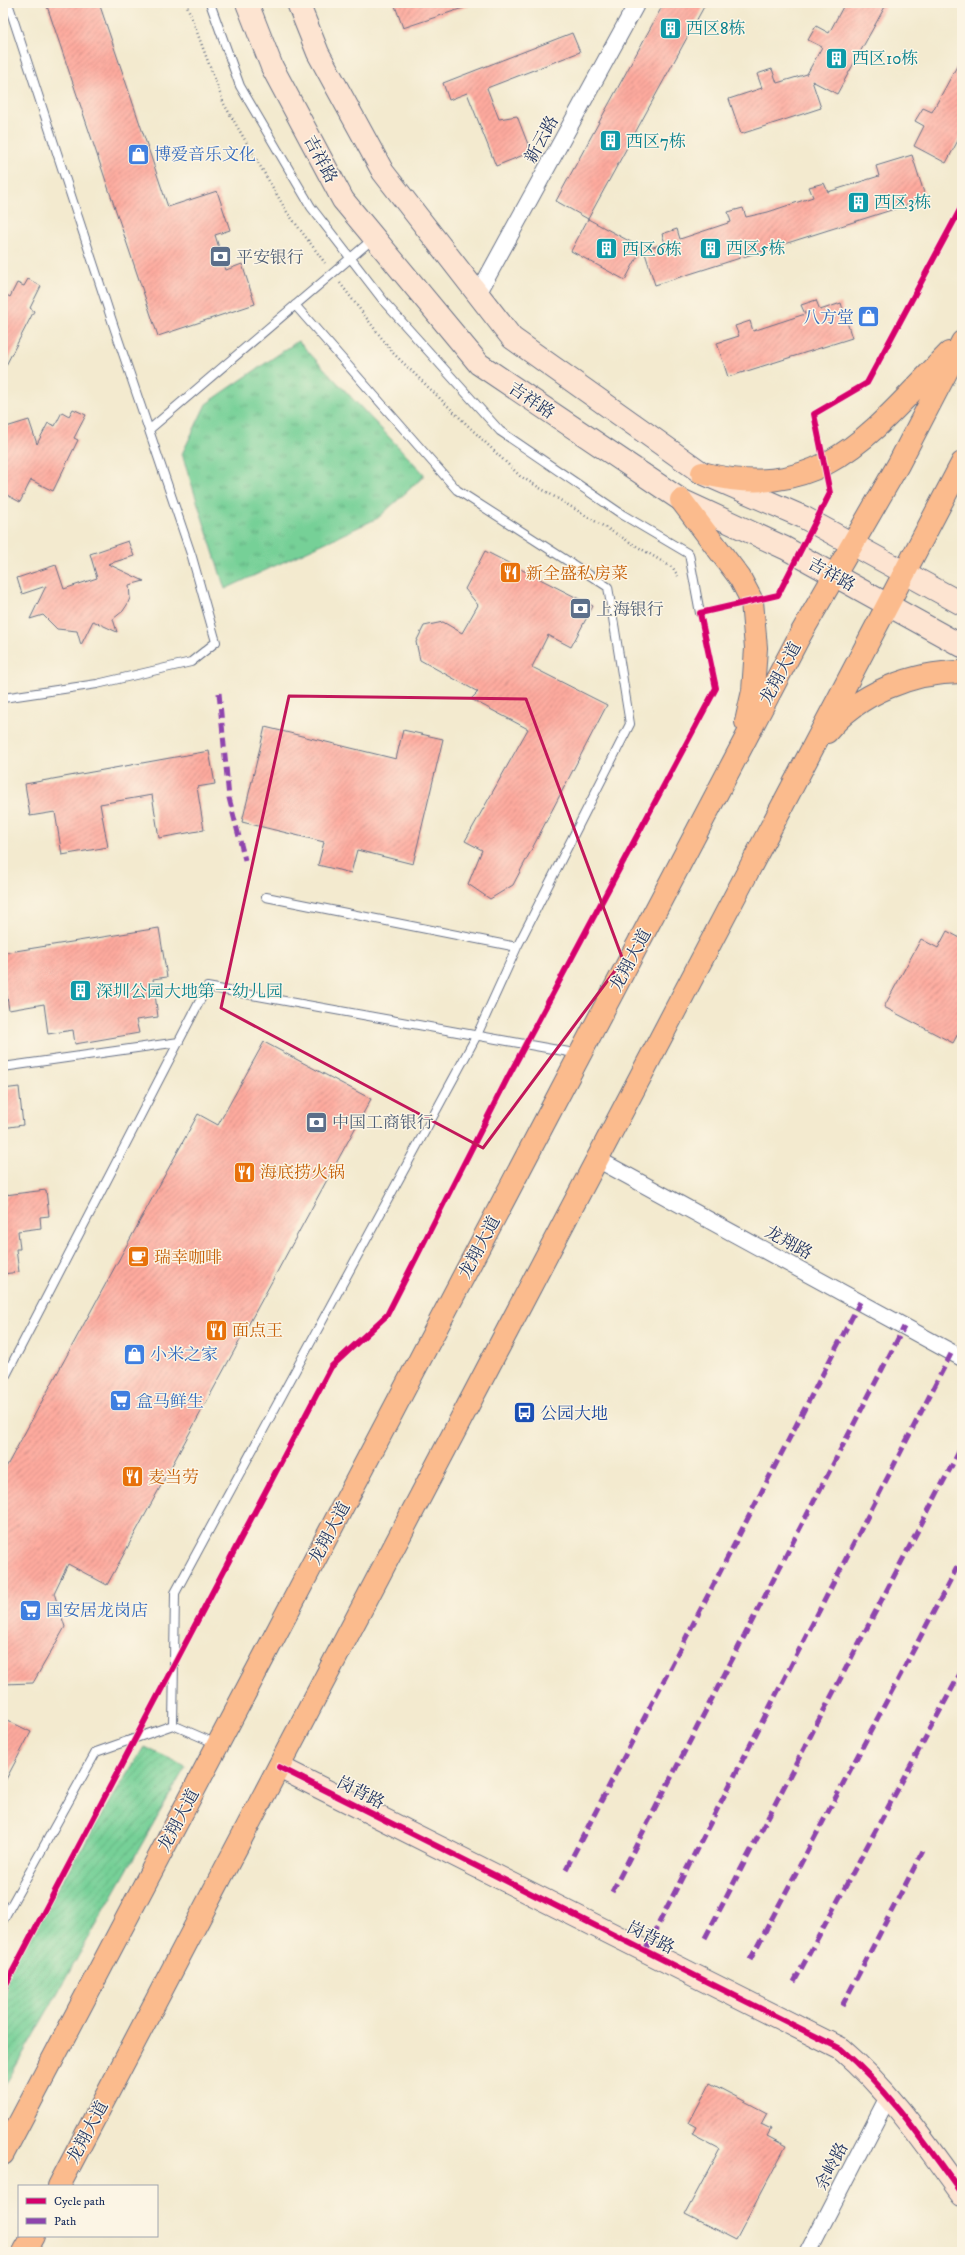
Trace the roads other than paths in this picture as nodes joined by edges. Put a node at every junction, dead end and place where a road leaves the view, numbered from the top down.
1 (8, 3) edge
2 (210, 3) edge
3 (247, 3) edge
4 (298, 3) edge
5 (637, 3) edge
6 (374, 238) junction
7 (350, 258) junction
8 (478, 294) junction
9 (295, 305) junction
10 (962, 341) edge
11 (150, 429) junction
12 (962, 463) edge
13 (702, 473) junction
14 (681, 500) junction
15 (852, 544) junction
16 (904, 572) junction
17 (834, 575) junction
18 (962, 604) edge
19 (887, 605) junction
20 (700, 613) dead end
21 (962, 646) edge
22 (962, 672) edge
23 (3, 698) edge
24 (740, 750) junction
25 (795, 781) junction
26 (266, 897) dead end
27 (516, 947) junction
28 (476, 1035) junction
29 (179, 1042) junction
30 (580, 1054) junction
31 (3, 1067) edge
32 (597, 1159) junction
33 (962, 1358) edge
34 (3, 1381) edge
35 (173, 1725) junction
36 (218, 1744) junction
37 (279, 1767) junction
38 (3, 1920) edge
39 (888, 2097) junction
40 (3, 2154) edge
41 (60, 2185) edge
42 (962, 2194) edge
43 (808, 2252) edge

1 - 11 lane
2 - 7 lane
3 - 6 main road, 吉祥路
4 - 8 main road
5 - 8 street, 新云路
6 - 7 lane
6 - 14 main road, 吉祥路
7 - 9 lane
7 - 20 lane
8 - 13 main road
9 - 11 lane
9 - 27 lane
10 - 13 main road
10 - 15 main road, 龙翔大道
11 - 23 lane
12 - 16 main road, 龙翔大道
13 - 15 main road
14 - 17 main road, 吉祥路
14 - 24 main road
15 - 16 main road
15 - 17 main road, 龙翔大道
16 - 18 main road
16 - 19 main road, 龙翔大道
17 - 19 main road, 吉祥路
17 - 24 main road, 龙翔大道
19 - 21 main road, 吉祥路
19 - 25 main road, 龙翔大道
22 - 25 main road
24 - 30 main road, 龙翔大道
25 - 32 main road, 龙翔大道
26 - 27 lane
27 - 28 lane
28 - 29 lane
28 - 30 lane
28 - 35 lane
29 - 31 lane
29 - 34 lane
30 - 36 main road, 龙翔大道
32 - 33 street, 龙翔路
32 - 37 main road, 龙翔大道
35 - 36 lane
35 - 38 lane
36 - 40 main road, 龙翔大道
37 - 39 main road, 岗背路
37 - 41 main road, 龙翔大道
39 - 42 main road, 岗背路
39 - 43 street, 余岭路

